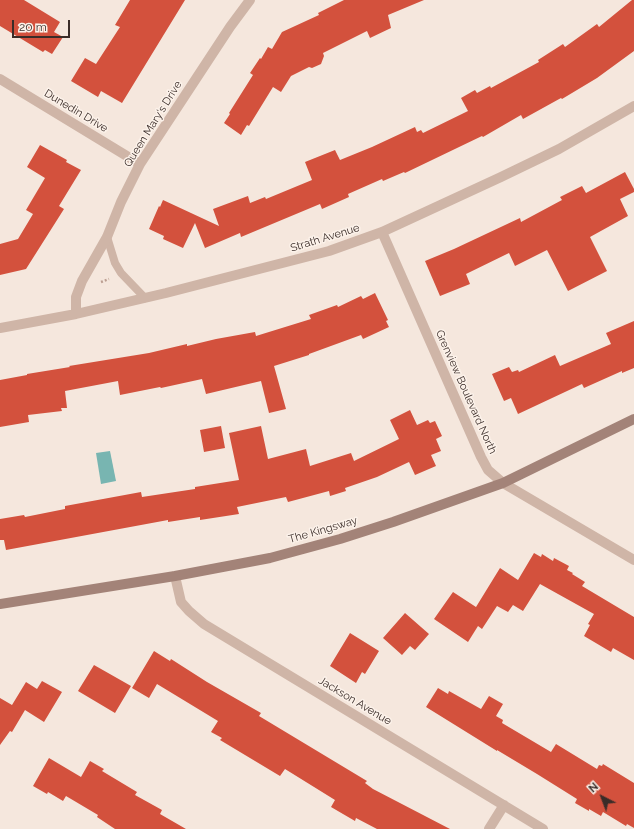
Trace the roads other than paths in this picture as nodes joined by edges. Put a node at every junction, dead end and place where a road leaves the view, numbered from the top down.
1 (250, 0) edge
2 (0, 79) edge
3 (634, 106) edge
4 (140, 164) junction
5 (382, 232) junction
6 (107, 237) junction
7 (145, 298) junction
8 (76, 314) junction
9 (0, 328) edge
10 (634, 419) edge
11 (503, 483) junction
12 (634, 560) edge
13 (175, 576) junction
14 (0, 604) edge
15 (504, 805) junction
16 (489, 829) edge
17 (544, 829) edge

1 - 4 street, Queen Mary's Drive
2 - 4 street, Dunedin Drive
3 - 5 street, Strath Avenue
4 - 6 street, Queen Mary's Drive
5 - 7 street, Strath Avenue
5 - 11 street, Grenview Boulevard North
6 - 7 lane
6 - 8 street, Queen Mary's Drive
7 - 8 street, Strath Avenue
8 - 9 street, Strath Avenue
10 - 11 street, The Kingsway
11 - 12 street, Grenview Boulevard North
11 - 13 street, The Kingsway
13 - 14 street, The Kingsway
13 - 15 street, Jackson Avenue
15 - 16 street
15 - 17 street, Jackson Avenue

